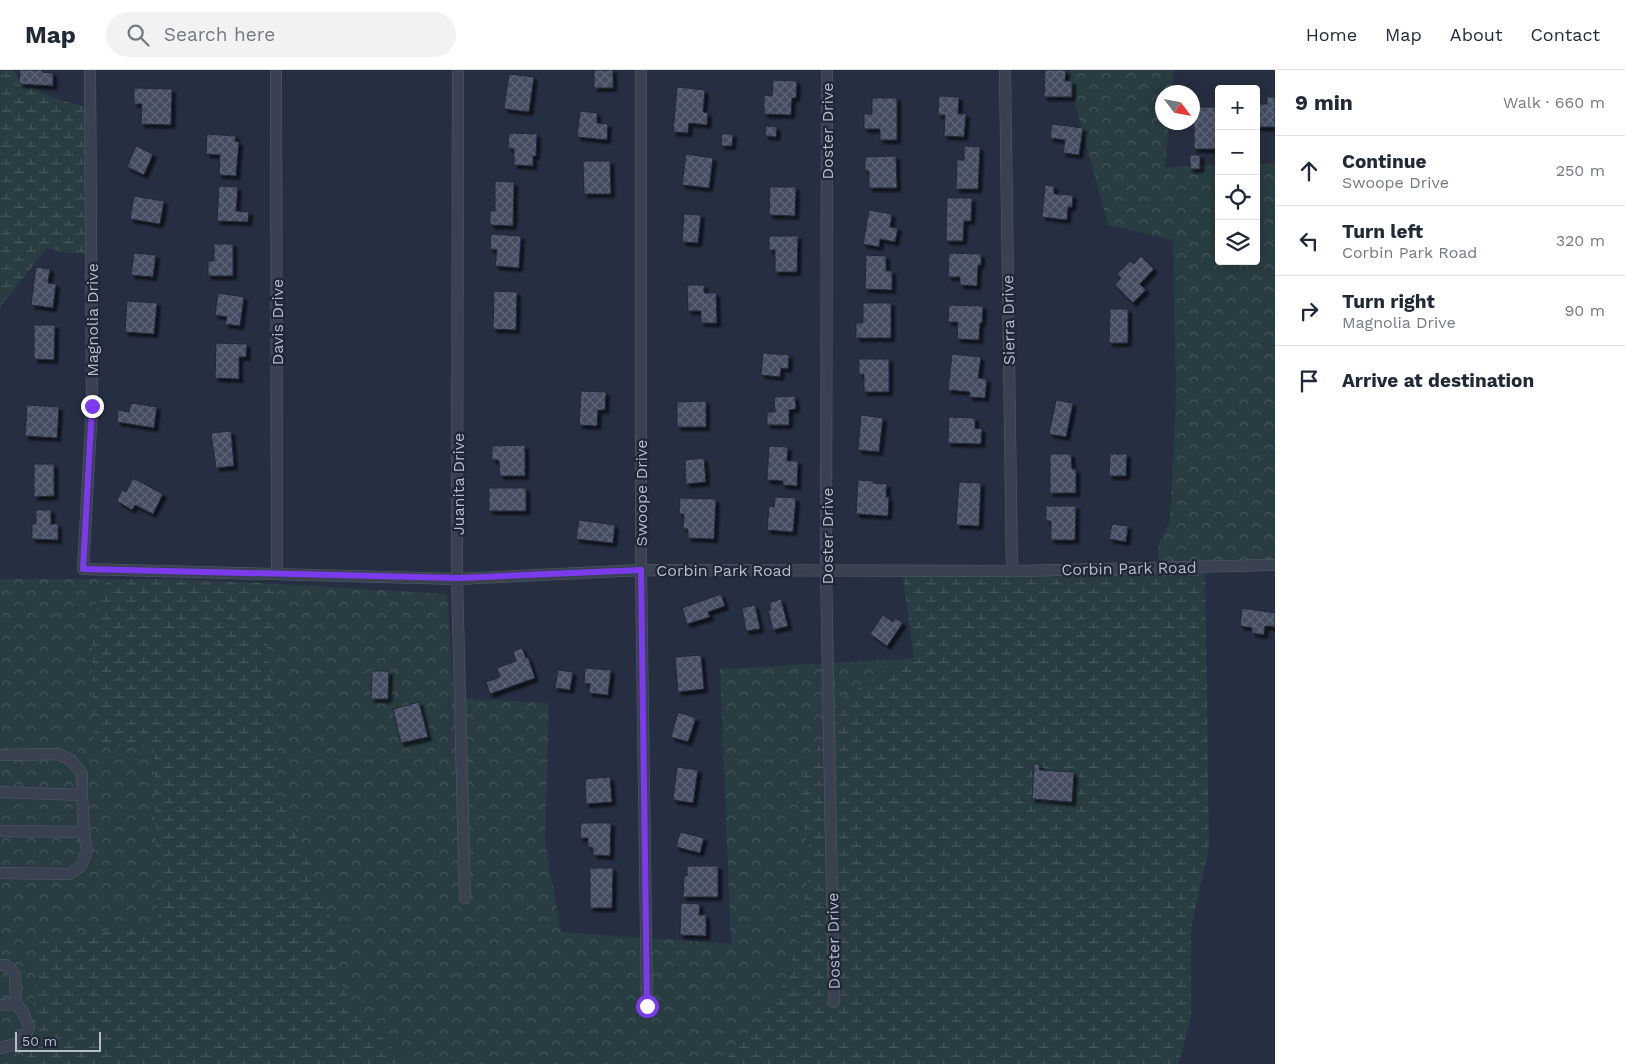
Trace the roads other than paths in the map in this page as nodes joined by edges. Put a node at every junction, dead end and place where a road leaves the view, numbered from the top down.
1 (90, 70) edge
2 (276, 70) edge
3 (458, 70) edge
4 (641, 70) edge
5 (827, 70) edge
6 (1005, 70) edge
7 (1275, 565) edge
8 (83, 569) joint
9 (641, 570) junction
10 (826, 571) junction
11 (1012, 571) junction
12 (277, 574) junction
13 (458, 578) junction
14 (0, 755) edge
15 (0, 792) edge
16 (82, 795) junction
17 (0, 831) edge
18 (84, 832) junction
19 (0, 873) edge
20 (465, 898) dead end
21 (0, 965) edge
22 (834, 1002) dead end
23 (16, 1004) junction
24 (0, 1005) edge
25 (647, 1006) dead end
26 (0, 1048) edge

1 - 8 street, Magnolia Drive
2 - 12 street, Davis Drive
3 - 13 street, Juanita Drive
4 - 9 street, Swoope Drive
5 - 10 street, Doster Drive
6 - 11 street, Sierra Drive
7 - 11 street, Corbin Park Road
8 - 12 street, Corbin Park Road
9 - 10 street, Corbin Park Road
9 - 13 street, Corbin Park Road
9 - 25 street, Swoope Drive
10 - 11 street, Corbin Park Road
10 - 22 street, Doster Drive
12 - 13 street, Corbin Park Road
13 - 20 street, Juanita Drive
14 - 16 street
15 - 16 street
16 - 18 street
17 - 18 street
18 - 19 street
21 - 23 street
23 - 24 street
23 - 26 street

